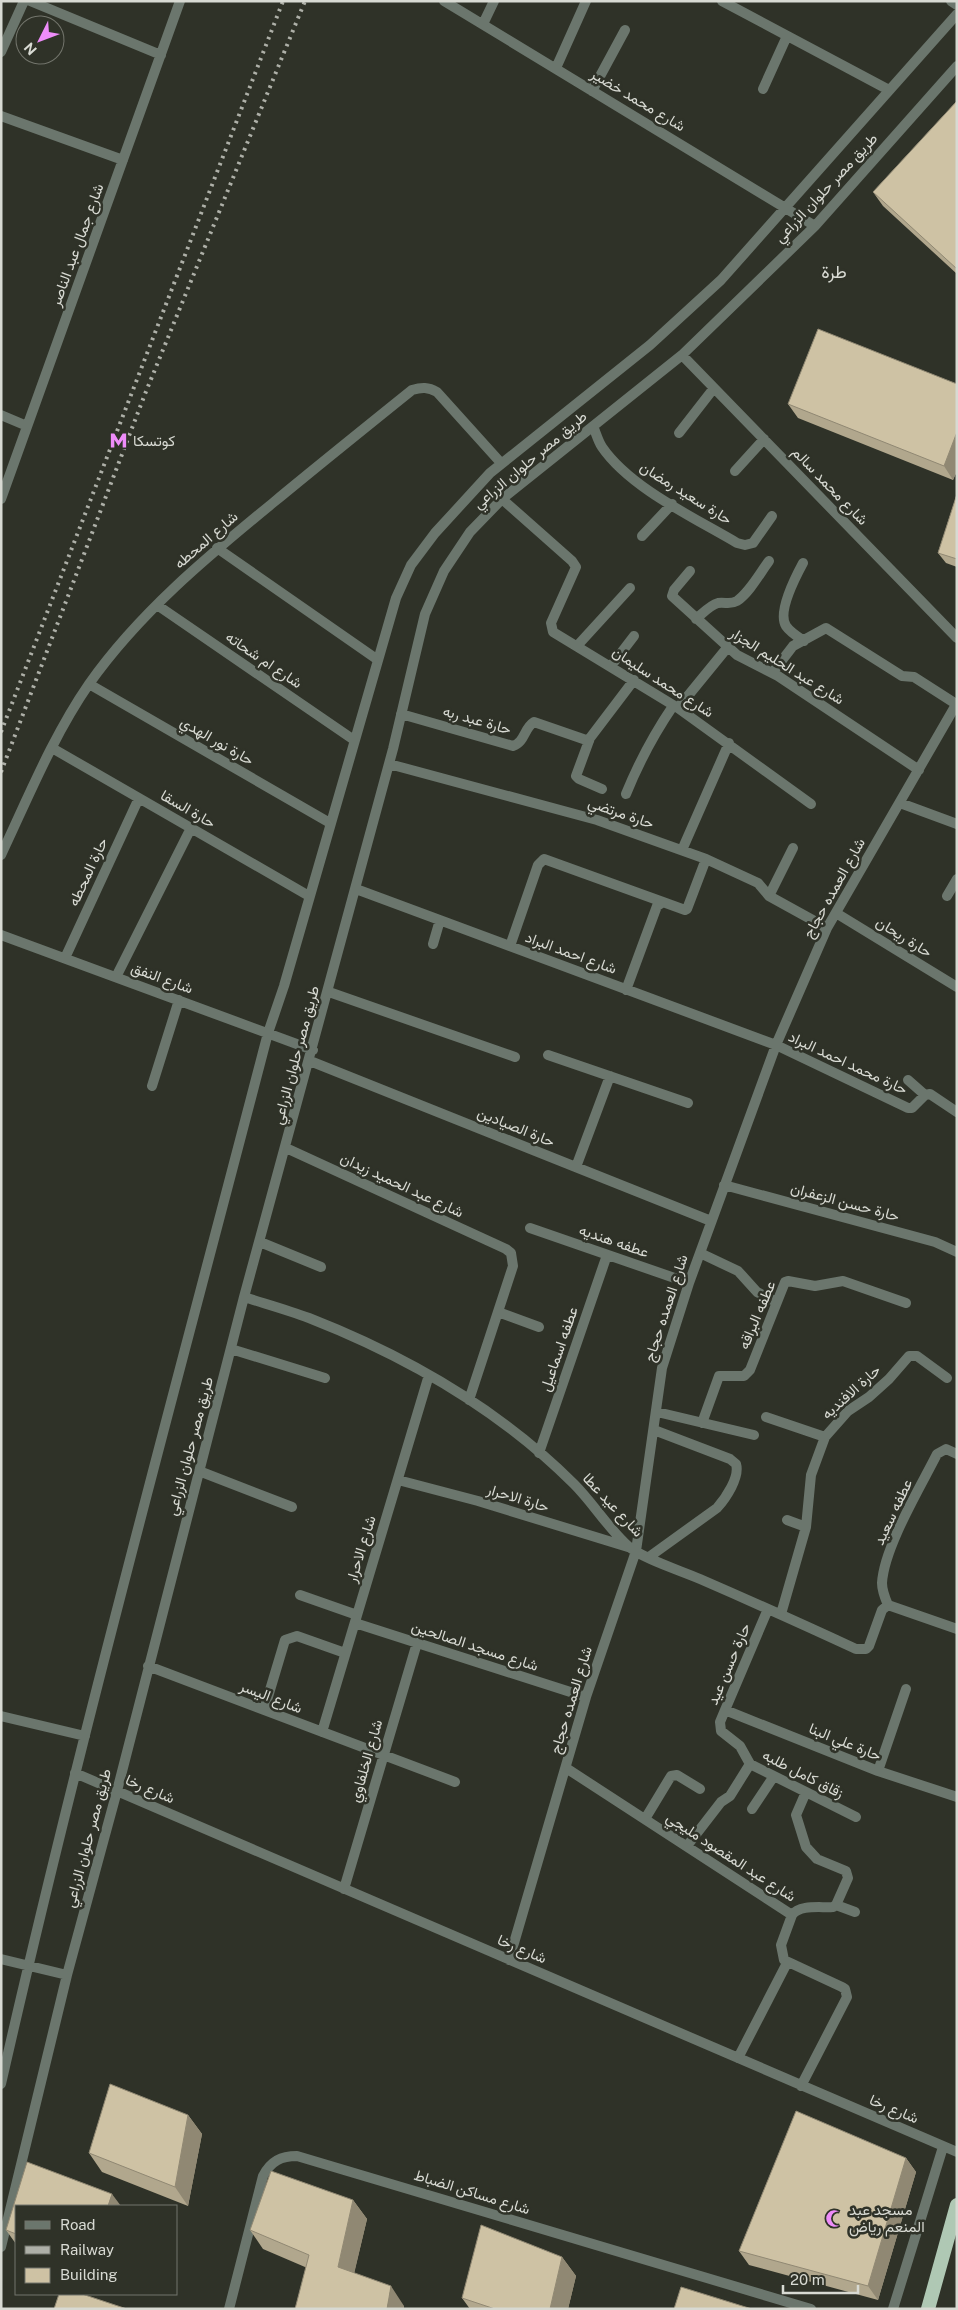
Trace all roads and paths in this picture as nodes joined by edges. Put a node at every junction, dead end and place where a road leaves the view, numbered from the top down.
1 (24, 1) edge
2 (30, 1) edge
3 (180, 1) edge
4 (444, 1) edge
5 (494, 1) edge
6 (586, 1) edge
7 (722, 1) edge
8 (950, 1) edge
9 (957, 5) edge
10 (957, 14) edge
11 (483, 24) junction
12 (625, 30) dead end
13 (787, 36) junction
14 (1, 52) edge
15 (161, 55) junction
16 (957, 66) edge
17 (556, 68) junction
18 (763, 89) dead end
19 (889, 90) junction
20 (592, 91) junction
21 (1, 116) edge
22 (123, 160) junction
23 (785, 207) junction
24 (815, 226) junction
25 (682, 355) junction
26 (714, 388) junction
27 (1, 415) edge
28 (27, 426) junction
29 (593, 426) junction
30 (679, 434) dead end
31 (764, 439) junction
32 (501, 463) junction
33 (735, 471) dead end
34 (1, 499) edge
35 (502, 499) junction
36 (672, 504) junction
37 (772, 516) dead end
38 (642, 536) dead end
39 (217, 548) junction
40 (769, 561) dead end
41 (803, 563) dead end
42 (690, 571) dead end
43 (630, 588) dead end
44 (156, 605) junction
45 (696, 619) junction
46 (634, 636) dead end
47 (957, 638) edge
48 (804, 641) junction
49 (576, 646) junction
50 (727, 648) junction
51 (378, 660) junction
52 (611, 666) junction
53 (773, 672) junction
54 (634, 680) junction
55 (89, 684) junction
56 (956, 704) edge
57 (676, 707) junction
58 (402, 714) junction
59 (354, 740) junction
60 (589, 741) junction
61 (729, 743) junction
62 (52, 748) junction
63 (389, 764) junction
64 (919, 770) junction
65 (602, 789) dead end
66 (626, 794) dead end
67 (139, 798) junction
68 (900, 803) junction
69 (811, 804) dead end
70 (330, 823) junction
71 (957, 824) edge
72 (191, 828) junction
73 (793, 848) dead end
74 (682, 850) junction
75 (1, 855) edge
76 (706, 859) junction
77 (957, 879) edge
78 (356, 889) junction
79 (309, 896) junction
80 (769, 896) junction
81 (947, 896) dead end
82 (663, 902) junction
83 (836, 912) junction
84 (440, 920) junction
85 (826, 928) junction
86 (1, 935) edge
87 (433, 944) dead end
88 (510, 946) junction
89 (64, 958) junction
90 (116, 977) junction
91 (957, 987) edge
92 (626, 990) junction
93 (329, 992) junction
94 (179, 1000) junction
95 (268, 1033) junction
96 (776, 1045) junction
97 (313, 1050) junction
98 (548, 1055) dead end
99 (515, 1057) dead end
100 (310, 1061) junction
101 (610, 1076) junction
102 (908, 1080) dead end
103 (152, 1086) dead end
104 (925, 1095) junction
105 (688, 1103) dead end
106 (957, 1112) edge
107 (286, 1148) junction
108 (576, 1167) junction
109 (724, 1185) junction
110 (711, 1221) junction
111 (530, 1228) dead end
112 (260, 1242) junction
113 (957, 1252) edge
114 (700, 1253) junction
115 (606, 1254) junction
116 (321, 1267) dead end
117 (689, 1282) junction
118 (244, 1297) junction
119 (776, 1302) junction
120 (906, 1302) dead end
121 (498, 1312) junction
122 (539, 1327) dead end
123 (231, 1349) junction
124 (429, 1375) junction
125 (325, 1378) dead end
126 (947, 1378) dead end
127 (469, 1400) junction
128 (657, 1412) junction
129 (766, 1417) dead end
130 (702, 1423) junction
131 (654, 1430) junction
132 (754, 1435) dead end
133 (825, 1438) junction
134 (539, 1453) junction
135 (957, 1454) edge
136 (199, 1471) junction
137 (398, 1480) junction
138 (292, 1506) dead end
139 (787, 1520) dead end
140 (806, 1527) junction
141 (633, 1549) junction
142 (649, 1557) junction
143 (300, 1595) dead end
144 (888, 1605) junction
145 (768, 1609) junction
146 (781, 1614) junction
147 (356, 1619) junction
148 (957, 1629) edge
149 (416, 1643) junction
150 (346, 1653) junction
151 (148, 1666) junction
152 (906, 1689) dead end
153 (586, 1697) junction
154 (264, 1710) junction
155 (725, 1710) junction
156 (1, 1716) edge
157 (721, 1731) joint
158 (322, 1732) junction
159 (85, 1736) junction
160 (383, 1755) junction
161 (750, 1764) junction
162 (566, 1768) junction
163 (878, 1771) junction
164 (75, 1773) junction
165 (774, 1776) junction
166 (455, 1782) dead end
167 (700, 1789) dead end
168 (117, 1791) junction
169 (806, 1792) junction
170 (957, 1797) edge
171 (752, 1809) dead end
172 (856, 1817) dead end
173 (645, 1819) junction
174 (687, 1846) junction
175 (344, 1889) junction
176 (836, 1905) junction
177 (854, 1912) dead end
178 (792, 1915) junction
179 (1, 1959) edge
180 (509, 1960) junction
181 (787, 1963) junction
182 (28, 1965) junction
183 (66, 1975) junction
184 (738, 2058) junction
185 (1, 2084) edge
186 (802, 2086) junction
187 (943, 2146) junction
188 (957, 2152) edge
189 (957, 2205) edge
190 (1, 2247) edge
191 (229, 2309) edge
192 (811, 2309) edge
193 (894, 2309) edge
194 (928, 2309) edge

1 - 14 street
2 - 15 street
3 - 15 street, شارع جمال عبد الناصر
4 - 11 street, شارع محمد خضير
5 - 11 street
6 - 17 street
7 - 13 street
8 - 9 street
10 - 19 street, طريق مصر حلوان الزراعي
11 - 17 street, شارع محمد خضير
12 - 20 street
13 - 18 street
13 - 19 street
15 - 22 street, شارع جمال عبد الناصر
16 - 24 street, طريق مصر حلوان الزراعي
17 - 20 street, شارع محمد خضير
19 - 23 street, طريق مصر حلوان الزراعي
20 - 23 street, شارع محمد خضير
21 - 22 street
22 - 28 street, شارع جمال عبد الناصر
23 - 24 street, شارع محمد خضير
23 - 32 street, طريق مصر حلوان الزراعي
24 - 25 street, طريق مصر حلوان الزراعي
25 - 26 street, شارع محمد سالم
25 - 29 street, طريق مصر حلوان الزراعي
26 - 30 street
26 - 31 street, شارع محمد سالم
27 - 28 street
28 - 34 street, شارع جمال عبد الناصر
29 - 35 street, طريق مصر حلوان الزراعي
29 - 36 street, حارة سعيد رمضان
31 - 33 street
31 - 47 street, شارع محمد سالم
32 - 39 street, شارع المحطه
32 - 51 street, طريق مصر حلوان الزراعي
35 - 49 street, شارع محمد سليمان
35 - 58 street, طريق مصر حلوان الزراعي
36 - 37 street, حارة سعيد رمضان
36 - 38 street
39 - 44 street, شارع المحطه
39 - 51 street
40 - 45 street
41 - 48 street
42 - 45 street, شارع عبد الحليم الجزار
43 - 49 street
44 - 55 street, شارع المحطه
44 - 59 street, شارع ام شحاته
45 - 50 street, شارع عبد الحليم الجزار
46 - 52 street
48 - 53 street
48 - 56 street
49 - 52 street, شارع محمد سليمان
50 - 53 street, شارع عبد الحليم الجزار
50 - 57 street
51 - 59 street, طريق مصر حلوان الزراعي
52 - 54 street, شارع محمد سليمان
53 - 64 street, شارع عبد الحليم الجزار
54 - 57 street, شارع محمد سليمان
54 - 60 street
55 - 62 street, شارع المحطه
55 - 70 street, حارة نور الهدي
56 - 64 street, شارع العمده حجاج
57 - 61 street, شارع محمد سليمان
57 - 66 street
58 - 60 street, حارة عبد ربه
58 - 63 street, طريق مصر حلوان الزراعي
59 - 70 street, طريق مصر حلوان الزراعي
60 - 65 street
61 - 69 street, شارع محمد سليمان
61 - 74 street
62 - 67 street, حارة السقا
62 - 75 street, شارع المحطه
63 - 74 street, حارة مرتضي
63 - 78 street, طريق مصر حلوان الزراعي
64 - 68 street, شارع العمده حجاج
67 - 72 street, حارة السقا
67 - 89 street, حارة المحطه
68 - 71 street
68 - 83 street, شارع العمده حجاج
70 - 79 street, طريق مصر حلوان الزراعي
72 - 79 street, حارة السقا
72 - 90 street
73 - 80 street
74 - 76 street, حارة مرتضي
76 - 80 street, حارة مرتضي
76 - 82 street
77 - 81 street
78 - 84 street, شارع احمد البراد
78 - 93 street, طريق مصر حلوان الزراعي
79 - 95 street, طريق مصر حلوان الزراعي
80 - 85 street, حارة مرتضي
82 - 88 street
82 - 92 street
83 - 85 street, شارع العمده حجاج
83 - 91 street, حارة ريحان
84 - 87 street
84 - 88 street, شارع احمد البراد
85 - 96 street, شارع العمده حجاج
86 - 89 street, شارع النفق
88 - 92 street, شارع احمد البراد
89 - 90 street, شارع النفق
90 - 94 street, شارع النفق
92 - 96 street, شارع احمد البراد
93 - 97 street, طريق مصر حلوان الزراعي
93 - 99 street
94 - 95 street, شارع النفق
94 - 103 street
95 - 97 street, شارع النفق
95 - 159 street, طريق مصر حلوان الزراعي
96 - 104 street, حارة محمد احمد البراد
96 - 109 street, شارع العمده حجاج
97 - 100 street, طريق مصر حلوان الزراعي
98 - 101 street
100 - 107 street, طريق مصر حلوان الزراعي
100 - 108 street, حارة الصيادين
101 - 105 street
101 - 108 street
102 - 104 street
104 - 106 street, حارة محمد احمد البراد
107 - 112 street, طريق مصر حلوان الزراعي
107 - 121 street, شارع عبد الحميد زيدان
108 - 110 street, حارة الصيادين
109 - 110 street, شارع العمده حجاج
109 - 113 street, حارة حسن الزعفران
110 - 114 street, شارع العمده حجاج
111 - 115 street, عطفه هنديه
112 - 116 street
112 - 118 street, طريق مصر حلوان الزراعي
114 - 117 street, شارع العمده حجاج
114 - 119 street
115 - 117 street, عطفه هنديه
115 - 134 street, عطفه اسماعيل
117 - 128 street, شارع العمده حجاج
118 - 123 street, طريق مصر حلوان الزراعي
118 - 124 street, شارع عيد عطا
119 - 120 street, عطفه البراقه
119 - 130 street, عطفه البراقه
121 - 122 street
121 - 127 street
123 - 125 street
123 - 136 street, طريق مصر حلوان الزراعي
124 - 127 street, شارع عيد عطا
124 - 137 street, شارع الاحرار
126 - 133 street, حارة الافنديه
127 - 134 street, شارع عيد عطا
128 - 130 street
128 - 131 street, شارع العمده حجاج
129 - 133 street
130 - 132 street
131 - 141 street, شارع العمده حجاج
131 - 142 street
133 - 140 street, حارة الافنديه
134 - 141 street, شارع عيد عطا
135 - 144 street, عطفه سعيد
136 - 138 street
136 - 151 street, طريق مصر حلوان الزراعي
137 - 141 street, حارة الاحرار
137 - 147 street, شارع الاحرار
139 - 140 street
140 - 146 street, حارة الافنديه
141 - 142 street, شارع عيد عطا
141 - 153 street, شارع العمده حجاج
142 - 145 street, شارع عيد عطا
143 - 147 street, شارع مسجد الصالحين
144 - 146 street, شارع عيد عطا
144 - 148 street
145 - 146 street, شارع عيد عطا
145 - 155 street, حارة حسن عيد
147 - 149 street, شارع مسجد الصالحين
147 - 150 street, شارع الاحرار
149 - 153 street, شارع مسجد الصالحين
149 - 160 street, شارع الخلفاوي
150 - 154 street
150 - 158 street, شارع الاحرار
151 - 154 street, شارع اليسر
151 - 168 street, طريق مصر حلوان الزراعي
152 - 163 street
153 - 162 street, شارع العمده حجاج
154 - 158 street, شارع اليسر
155 - 157 street, حارة حسن عيد
155 - 163 street, حارة علي البنا
156 - 159 street
157 - 161 street, زقاق كامل طلبه
158 - 160 street, شارع اليسر
159 - 164 street, طريق مصر حلوان الزراعي
160 - 166 street, شارع اليسر
160 - 175 street, شارع الخلفاوي
161 - 165 street, زقاق كامل طلبه
161 - 174 street
162 - 173 street, شارع عبد المقصود مليجي
162 - 180 street, شارع العمده حجاج
163 - 170 street, حارة علي البنا
164 - 168 street, شارع رخا
164 - 182 street, طريق مصر حلوان الزراعي
165 - 169 street, زقاق كامل طلبه
165 - 171 street
167 - 173 street
168 - 175 street, شارع رخا
168 - 183 street, طريق مصر حلوان الزراعي
169 - 172 street, زقاق كامل طلبه
169 - 176 street
173 - 174 street, شارع عبد المقصود مليجي
174 - 178 street, شارع عبد المقصود مليجي
175 - 180 street, شارع رخا
176 - 177 street
176 - 178 street
178 - 181 street, شارع عبد المقصود مليجي
179 - 182 street
180 - 184 street, شارع رخا
181 - 184 street
181 - 186 street
182 - 183 street
182 - 185 street, طريق مصر حلوان الزراعي
183 - 190 street, طريق مصر حلوان الزراعي
184 - 186 street, شارع رخا
186 - 187 street, شارع رخا
187 - 188 street, شارع رخا
187 - 193 street
189 - 194 highway
191 - 192 street, شارع مساكن الضباط

